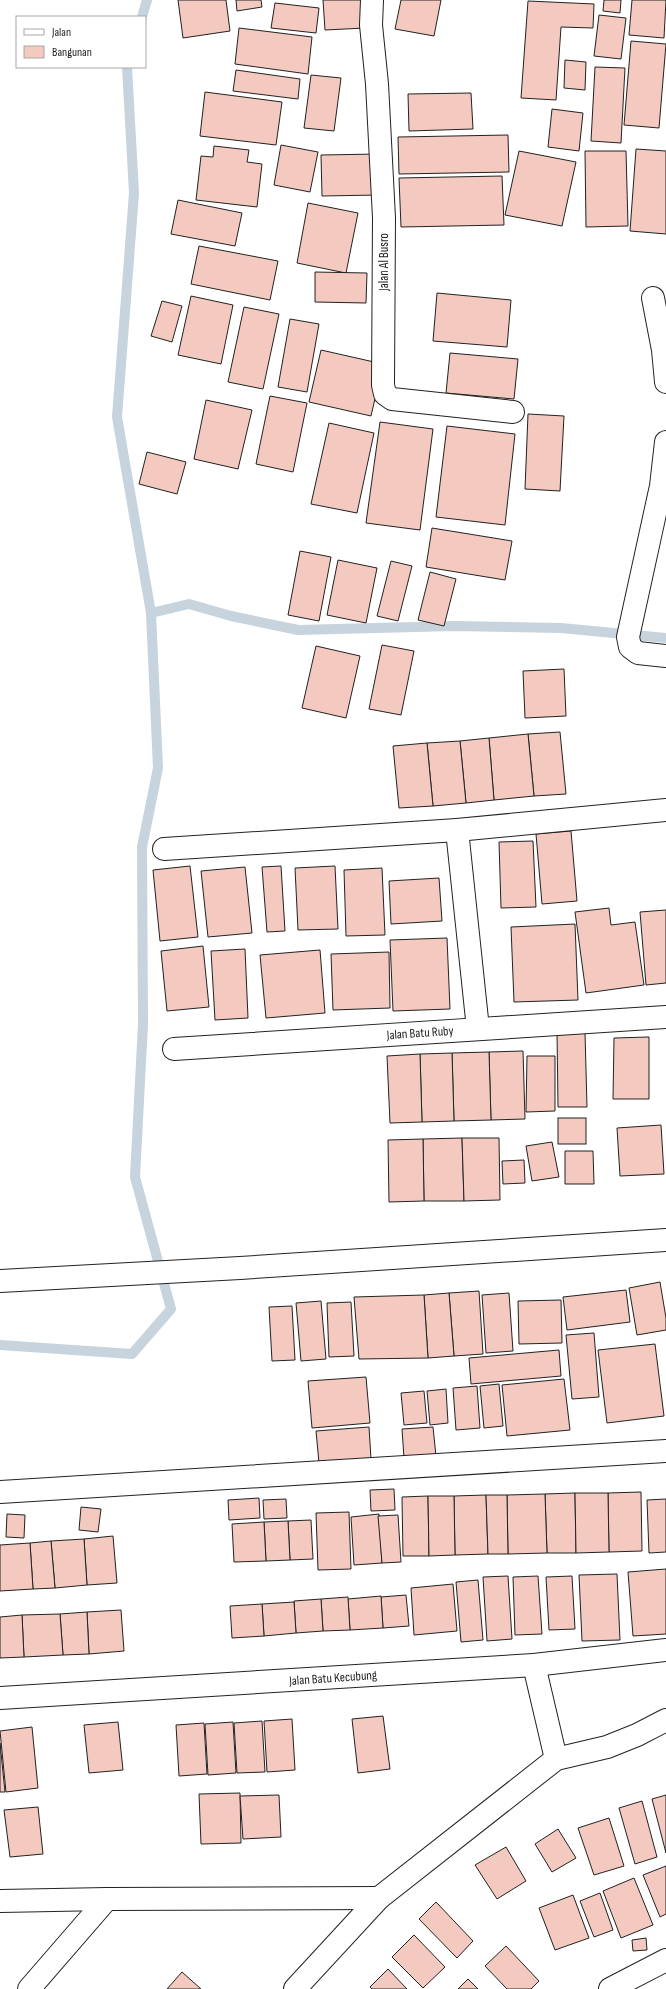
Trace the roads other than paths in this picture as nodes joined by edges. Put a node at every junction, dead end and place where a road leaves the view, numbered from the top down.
1 (372, 0) edge
2 (653, 298) dead end
3 (666, 382) edge
4 (513, 412) dead end
5 (666, 442) edge
6 (666, 656) edge
7 (666, 810) edge
8 (457, 830) junction
9 (164, 849) dead end
10 (666, 1017) edge
11 (478, 1029) junction
12 (174, 1049) dead end
13 (666, 1240) edge
14 (4, 1280) edge
15 (666, 1451) edge
16 (0, 1492) edge
17 (666, 1650) edge
18 (534, 1665) junction
19 (0, 1698) edge
20 (666, 1720) edge
21 (556, 1759) junction
22 (380, 1898) junction
23 (107, 1899) junction
24 (0, 1901) edge
25 (666, 1960) edge
26 (29, 1989) edge
27 (295, 1989) edge
28 (610, 1989) edge

1 - 4 street, Jalan Al Busro
2 - 3 street
5 - 6 street
7 - 8 street
8 - 9 street
8 - 11 street
10 - 11 street, Jalan Batu Ruby
11 - 12 street, Jalan Batu Ruby
13 - 14 street
15 - 16 street
17 - 18 street, Jalan Batu Kecubung
18 - 19 street, Jalan Batu Kecubung
18 - 21 street
20 - 21 street
21 - 22 street
22 - 23 street
22 - 27 street
23 - 24 street
23 - 26 street
25 - 28 street

